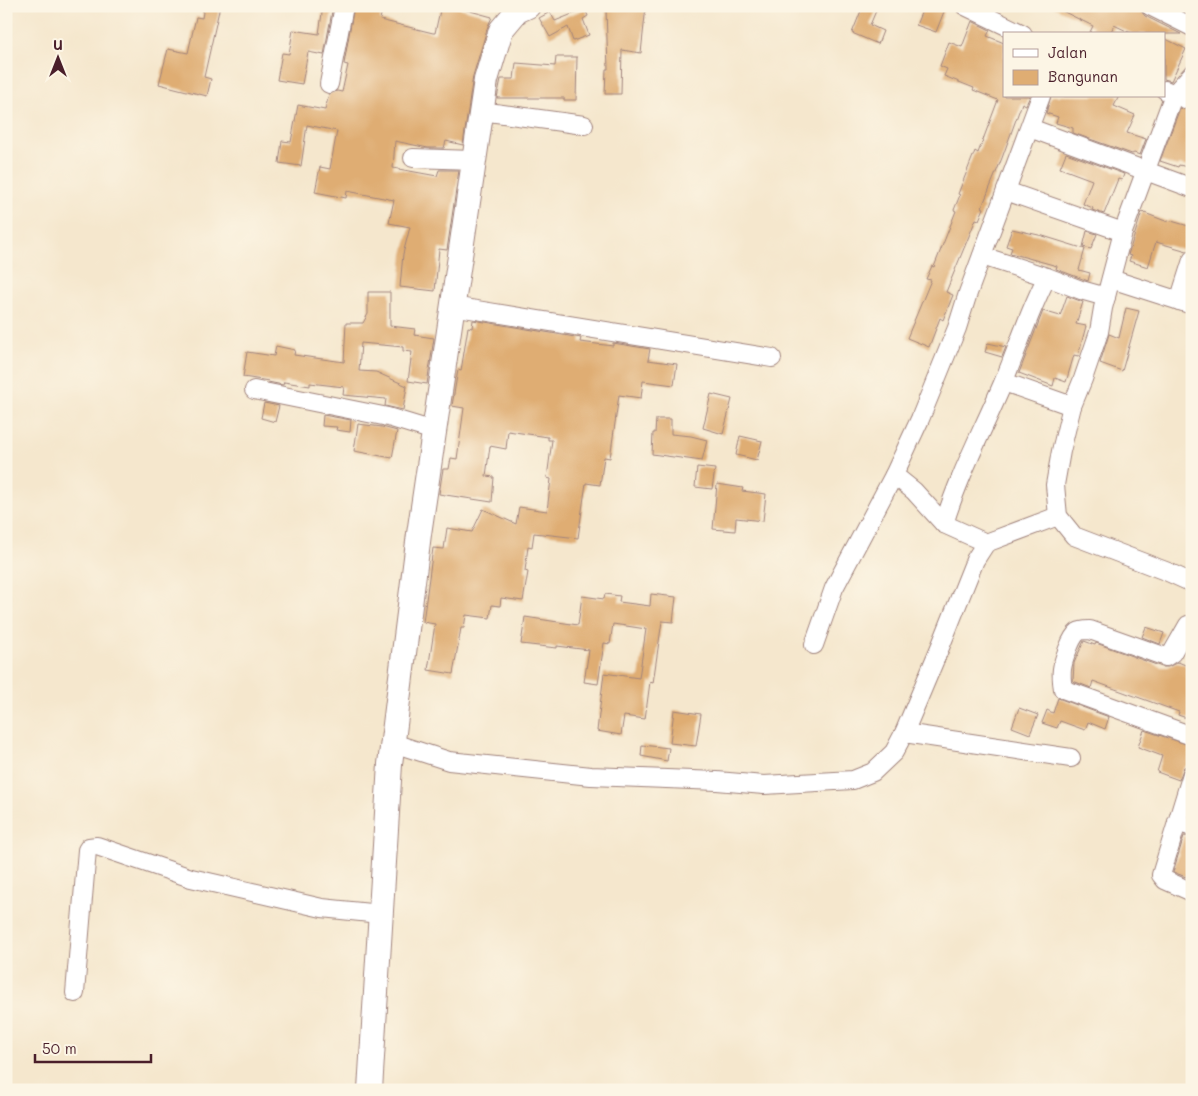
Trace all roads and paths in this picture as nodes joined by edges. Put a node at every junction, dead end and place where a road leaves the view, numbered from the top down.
1 (344, 6) edge
2 (965, 6) edge
3 (1150, 6) edge
4 (518, 8) edge
5 (1192, 27) edge
6 (1019, 32) edge
7 (1192, 74) edge
8 (329, 84) dead end
9 (1169, 92) edge
10 (1040, 98) edge
11 (1192, 102) edge
12 (481, 111) junction
13 (584, 125) dead end
14 (1030, 128) junction
15 (413, 158) dead end
16 (473, 160) junction
17 (1145, 170) junction
18 (1192, 188) edge
19 (1006, 190) junction
20 (1123, 232) junction
21 (982, 256) junction
22 (1192, 260) edge
23 (1047, 277) junction
24 (1111, 279) junction
25 (1106, 297) junction
26 (1185, 303) edge
27 (452, 306) junction
28 (772, 358) dead end
29 (1004, 382) junction
30 (254, 390) dead end
31 (1072, 406) junction
32 (434, 430) junction
33 (894, 475) junction
34 (1058, 516) junction
35 (944, 524) junction
36 (986, 544) junction
37 (1192, 583) edge
38 (1191, 622) edge
39 (814, 645) dead end
40 (904, 733) junction
41 (1192, 736) edge
42 (393, 743) junction
43 (1071, 758) dead end
44 (1192, 774) edge
45 (1184, 824) edge
46 (1192, 892) edge
47 (380, 914) junction
48 (75, 993) dead end
49 (370, 1090) edge

1 - 8 street
2 - 6 street
3 - 5 street
4 - 12 street
7 - 9 street
9 - 11 street
9 - 17 street
10 - 14 street
12 - 13 street
12 - 16 street
14 - 17 street
14 - 19 street
15 - 16 street
16 - 27 street
17 - 18 street
17 - 20 street
19 - 20 street
19 - 21 street
20 - 24 street
21 - 23 street
21 - 33 street
22 - 26 street
23 - 25 street
23 - 29 street
24 - 25 street
24 - 26 street
25 - 31 street
27 - 28 street
27 - 32 street
29 - 31 street
29 - 35 street
30 - 32 street
31 - 34 street
32 - 42 street
33 - 35 street
33 - 39 street
34 - 36 street
34 - 37 street
35 - 36 street
36 - 40 street
38 - 41 street
40 - 42 street
40 - 43 street
42 - 47 street
44 - 45 street
45 - 46 street
47 - 48 street
47 - 49 street

